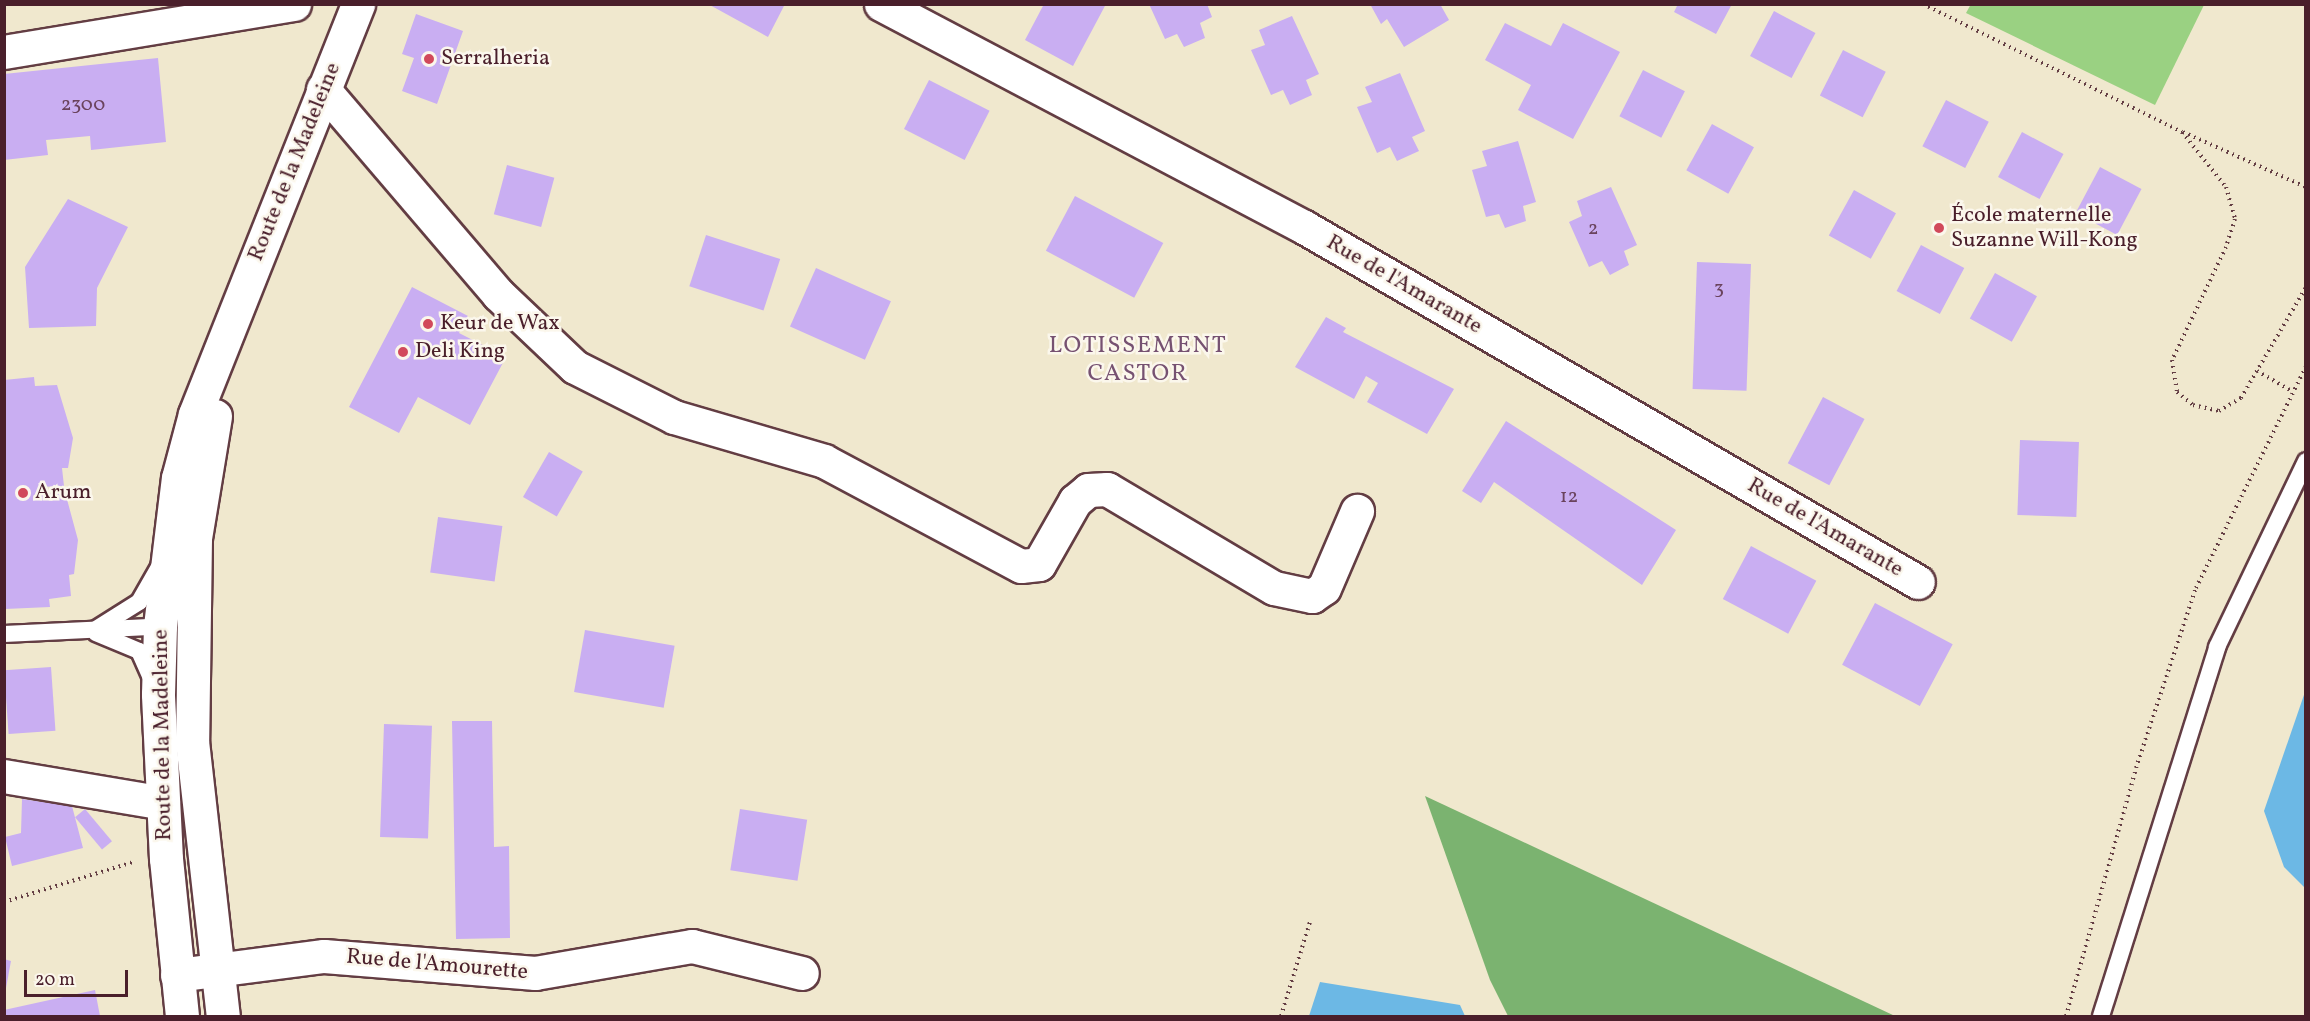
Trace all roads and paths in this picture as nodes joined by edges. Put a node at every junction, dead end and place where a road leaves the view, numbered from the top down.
1 (294, 4) edge
2 (358, 4) edge
3 (881, 4) edge
4 (1923, 4) edge
5 (4, 52) edge
6 (323, 89) junction
7 (2182, 132) junction
8 (2306, 187) edge
9 (2306, 287) edge
10 (233, 320) junction
11 (2306, 366) edge
12 (2257, 371) junction
13 (2291, 392) junction
14 (2306, 461) edge
15 (1357, 511) dead end
16 (166, 556) junction
17 (1918, 582) dead end
18 (175, 625) junction
19 (92, 631) junction
20 (4, 634) edge
21 (158, 694) junction
22 (4, 776) edge
23 (163, 803) junction
24 (166, 859) junction
25 (4, 902) edge
26 (1310, 921) dead end
27 (219, 972) junction
28 (802, 973) dead end
29 (177, 975) junction
30 (182, 1017) edge
31 (223, 1017) edge
32 (1281, 1017) edge
33 (2066, 1017) edge
34 (2101, 1017) edge

1 - 5 street
2 - 6 street, Route de la Madeleine
3 - 17 street, Rue de l'Amarante
4 - 7 path
6 - 10 street, Route de la Madeleine
6 - 15 street
7 - 8 path
7 - 12 path
9 - 12 path
10 - 16 street, Route de la Madeleine
10 - 18 street, Route de la Madeleine
11 - 13 path
12 - 13 path
13 - 33 path
14 - 34 lane
16 - 18 street, Route de la Madeleine
16 - 19 lane
18 - 19 lane
18 - 21 street, Route de la Madeleine
18 - 27 street, Route de la Madeleine
19 - 20 lane
19 - 21 lane
21 - 23 street, Route de la Madeleine
22 - 23 street
23 - 24 street, Route de la Madeleine
24 - 25 path
24 - 29 street, Route de la Madeleine
26 - 32 path
27 - 28 street, Rue de l'Amourette
27 - 29 street, Rue de l'Amourette
27 - 31 street, Route de la Madeleine
29 - 30 street, Route de la Madeleine

